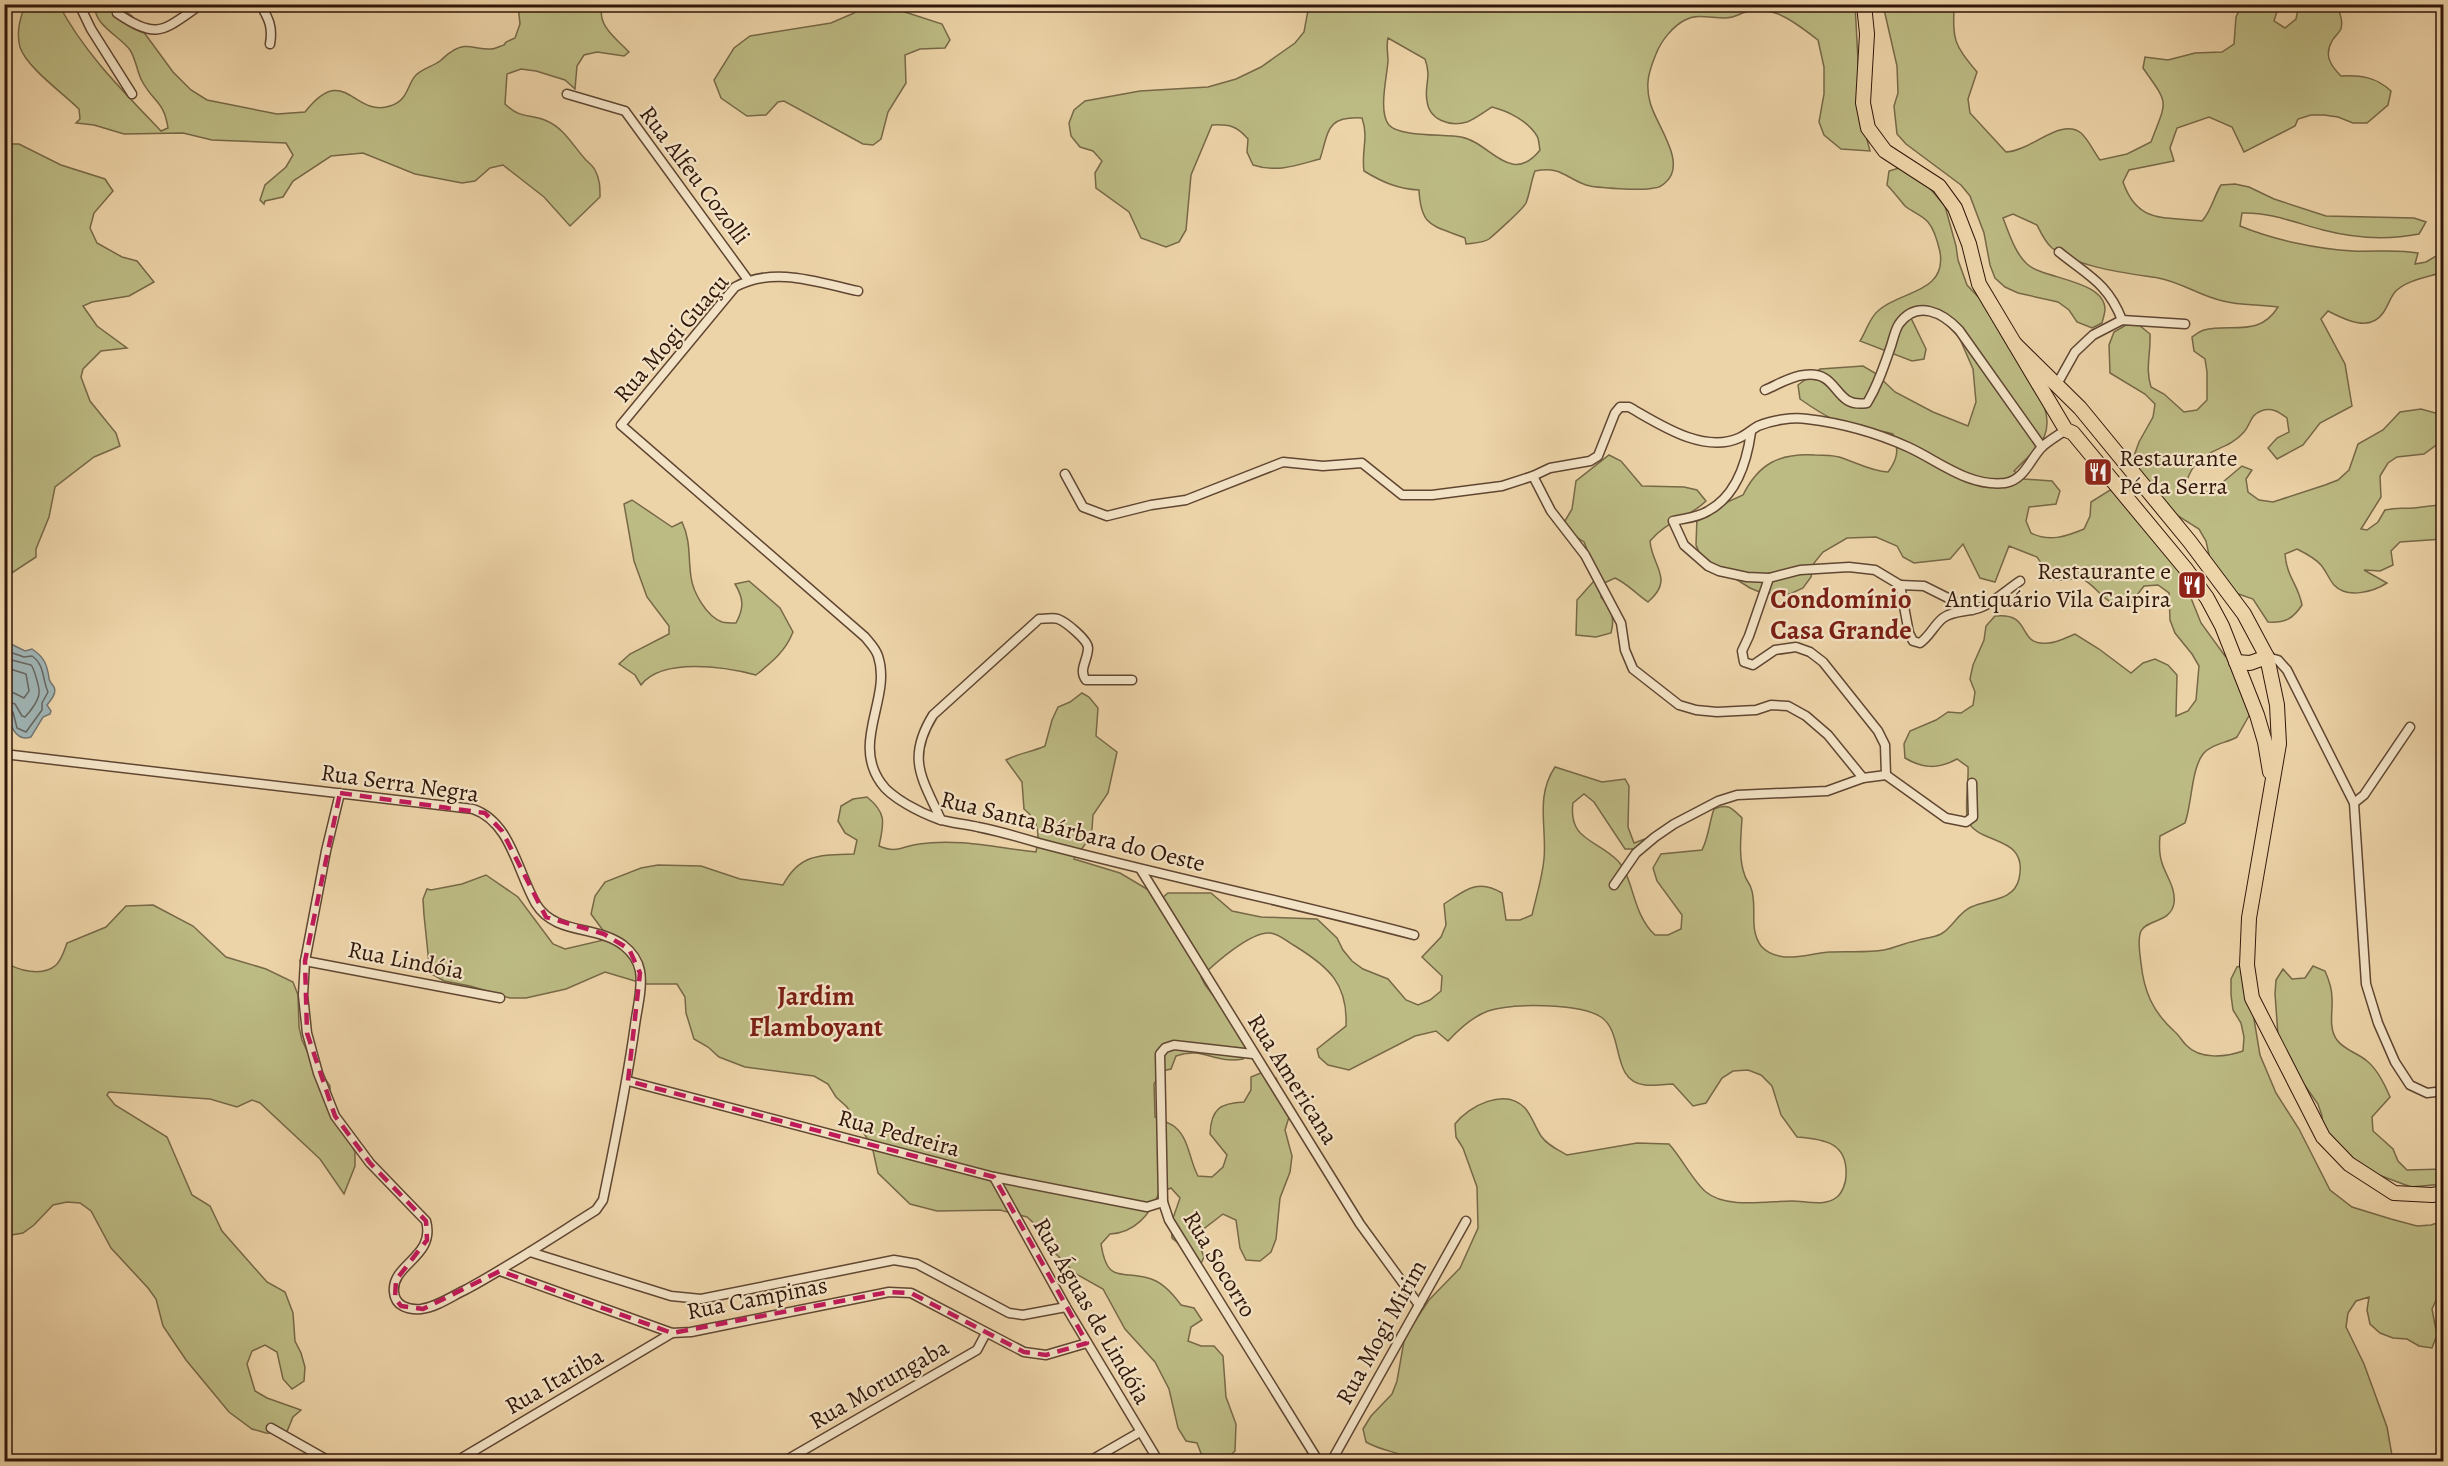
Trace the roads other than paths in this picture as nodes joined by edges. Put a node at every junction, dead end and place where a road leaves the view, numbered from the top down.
1 (79, 4) edge
2 (202, 4) edge
3 (260, 4) edge
4 (1864, 4) edge
5 (117, 13) dead end
6 (270, 44) dead end
7 (132, 94) dead end
8 (567, 94) dead end
9 (2059, 252) dead end
10 (748, 280) junction
11 (858, 291) dead end
12 (2122, 320) junction
13 (2185, 324) dead end
14 (2015, 344) junction
15 (2056, 386) junction
16 (1765, 390) dead end
17 (2085, 414) junction
18 (621, 425) joint
19 (2067, 428) junction
20 (1751, 432) junction
21 (2043, 447) junction
22 (1065, 474) dead end
23 (1533, 476) junction
24 (1769, 578) junction
25 (2020, 581) dead end
26 (1900, 585) junction
27 (1972, 611) junction
28 (2267, 657) junction
29 (2236, 662) junction
30 (1132, 680) dead end
31 (2410, 727) dead end
32 (4, 754) edge
33 (1886, 775) junction
34 (1863, 778) junction
35 (1972, 783) dead end
36 (2271, 783) junction
37 (340, 793) junction
38 (2354, 803) junction
39 (941, 820) junction
40 (1141, 870) junction
41 (1614, 885) dead end
42 (1414, 935) dead end
43 (305, 961) junction
44 (500, 998) dead end
45 (1253, 1054) junction
46 (628, 1081) junction
47 (2444, 1091) edge
48 (994, 1178) junction
49 (2444, 1193) edge
50 (1163, 1202) junction
51 (1466, 1221) dead end
52 (530, 1252) junction
53 (500, 1271) junction
54 (1419, 1305) junction
55 (1066, 1307) junction
56 (672, 1333) junction
57 (986, 1333) junction
58 (1087, 1343) junction
59 (271, 1428) dead end
60 (1140, 1432) junction
61 (331, 1461) edge
62 (454, 1461) edge
63 (783, 1461) edge
64 (1088, 1461) edge
65 (1159, 1461) edge
66 (1319, 1461) edge
67 (1331, 1461) edge

1 - 7 street
2 - 5 street
3 - 6 street
4 - 14 main road
8 - 10 street, Rua Alfeu Cozolli
9 - 12 street
10 - 11 street, Rua Mogi Guaçu
10 - 18 street, Rua Mogi Guaçu
12 - 13 street
12 - 15 street
14 - 15 main road
14 - 19 main road
15 - 17 main road
16 - 21 street
17 - 19 main road
17 - 19 main road
17 - 28 main road
18 - 39 street, Rua Santa Bárbara do Oeste
19 - 21 street
19 - 29 main road
20 - 21 street
20 - 23 street
20 - 24 street
22 - 23 street
23 - 34 street
24 - 26 street
24 - 33 street
25 - 27 street
26 - 27 street
26 - 27 street
28 - 29 main road
28 - 36 main road
28 - 38 street
29 - 36 main road
30 - 39 street
31 - 38 street
32 - 37 street, Rua Serra Negra
33 - 34 street
33 - 35 street
34 - 41 street
36 - 49 main road
37 - 43 street
37 - 46 street, Rua Serra Negra
38 - 47 street
39 - 40 street, Rua Santa Bárbara do Oeste
40 - 42 street, Rua Santa Bárbara do Oeste
40 - 45 street, Rua Americana
43 - 44 street, Rua Lindóia
43 - 53 street
45 - 50 street, Rua Socorro
45 - 54 street, Rua Americana
46 - 48 street, Rua Pedreira
46 - 52 street, Rua Serra Negra
48 - 50 street, Rua Pedreira
48 - 55 street, Rua Águas de Lindóia
50 - 66 street, Rua Socorro
51 - 54 street, Rua Mogi Mirim
52 - 53 street, Rua Serra Negra
52 - 55 street, Rua Campinas
53 - 56 street, Rua Campinas
54 - 67 street, Rua Mogi Mirim
55 - 58 street, Rua Águas de Lindóia
56 - 57 street, Rua Campinas
56 - 62 street, Rua Itatiba
57 - 58 street, Rua Campinas
57 - 63 street, Rua Morungaba
58 - 60 street, Rua Águas de Lindóia
59 - 61 street
60 - 64 street
60 - 65 street, Rua Águas de Lindóia

